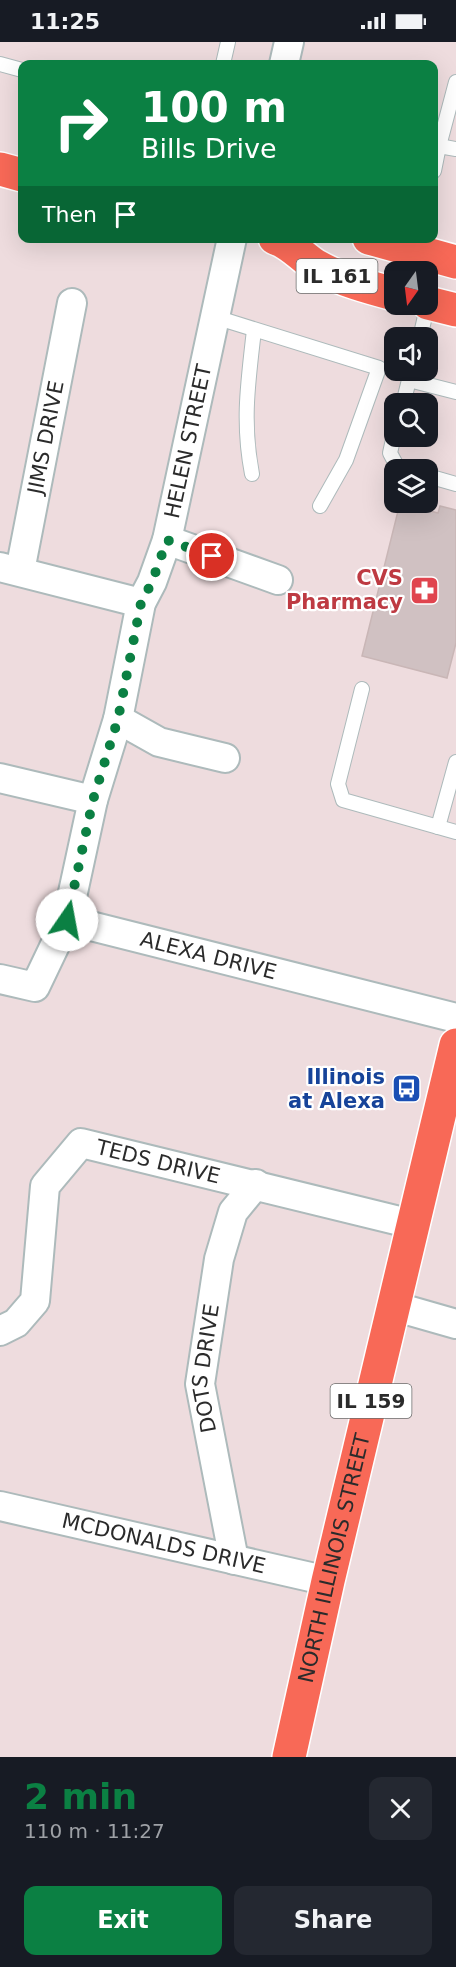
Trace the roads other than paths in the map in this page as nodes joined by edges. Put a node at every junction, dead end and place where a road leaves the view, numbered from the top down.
1 (228, 42) edge
2 (289, 42) edge
3 (224, 60) edge
4 (285, 60) edge
5 (0, 64) edge
6 (18, 69) edge
7 (456, 82) edge
8 (440, 146) junction
9 (456, 149) edge
10 (438, 154) edge
11 (0, 169) edge
12 (18, 174) edge
13 (231, 243) edge
14 (292, 243) edge
15 (417, 245) edge
16 (456, 262) edge
17 (384, 292) edge
18 (72, 303) dead end
19 (438, 306) edge
20 (456, 310) edge
21 (215, 317) junction
22 (254, 330) junction
23 (427, 381) edge
24 (456, 392) edge
25 (252, 474) dead end
26 (438, 479) edge
27 (456, 484) edge
28 (320, 506) dead end
29 (167, 540) junction
30 (10, 569) edge
31 (278, 580) dead end
32 (141, 603) junction
33 (362, 689) dead end
34 (118, 719) junction
35 (225, 758) dead end
36 (456, 762) edge
37 (0, 778) edge
38 (93, 800) junction
39 (438, 827) junction
40 (456, 832) edge
41 (67, 920) junction
42 (0, 979) edge
43 (456, 1018) edge
44 (456, 1045) edge
45 (256, 1184) junction
46 (412, 1224) junction
47 (393, 1306) junction
48 (456, 1323) edge
49 (0, 1331) edge
50 (0, 1506) edge
51 (234, 1560) junction
52 (328, 1581) junction
53 (289, 1757) edge

1 - 3 lane
2 - 4 street
5 - 6 lane
7 - 8 lane
8 - 9 lane
8 - 10 lane
11 - 12 main road
13 - 21 street, HELEN STREET
14 - 17 main road, IL 161
15 - 16 main road, IL 161
18 - 30 street, JIMS DRIVE
19 - 20 main road
21 - 22 lane
21 - 29 street, HELEN STREET
22 - 25 lane
22 - 28 lane
23 - 24 lane
26 - 27 lane
29 - 31 street
29 - 32 street, HELEN STREET
30 - 32 street
32 - 34 street, HELEN STREET
33 - 39 lane
34 - 35 street
34 - 38 street, HELEN STREET
36 - 39 lane
37 - 38 street
38 - 41 street, HELEN STREET
39 - 40 lane
41 - 42 street
41 - 43 street, ALEXA DRIVE
44 - 46 main road, NORTH ILLINOIS STREET / IL 159
45 - 46 street, TEDS DRIVE
45 - 49 street, TEDS DRIVE
45 - 51 street, DOTS DRIVE
46 - 47 main road, NORTH ILLINOIS STREET / IL 159
47 - 48 street
47 - 52 main road, NORTH ILLINOIS STREET / IL 159
50 - 51 street, MCDONALDS DRIVE
51 - 52 street, MCDONALDS DRIVE
52 - 53 main road, NORTH ILLINOIS STREET / IL 159

